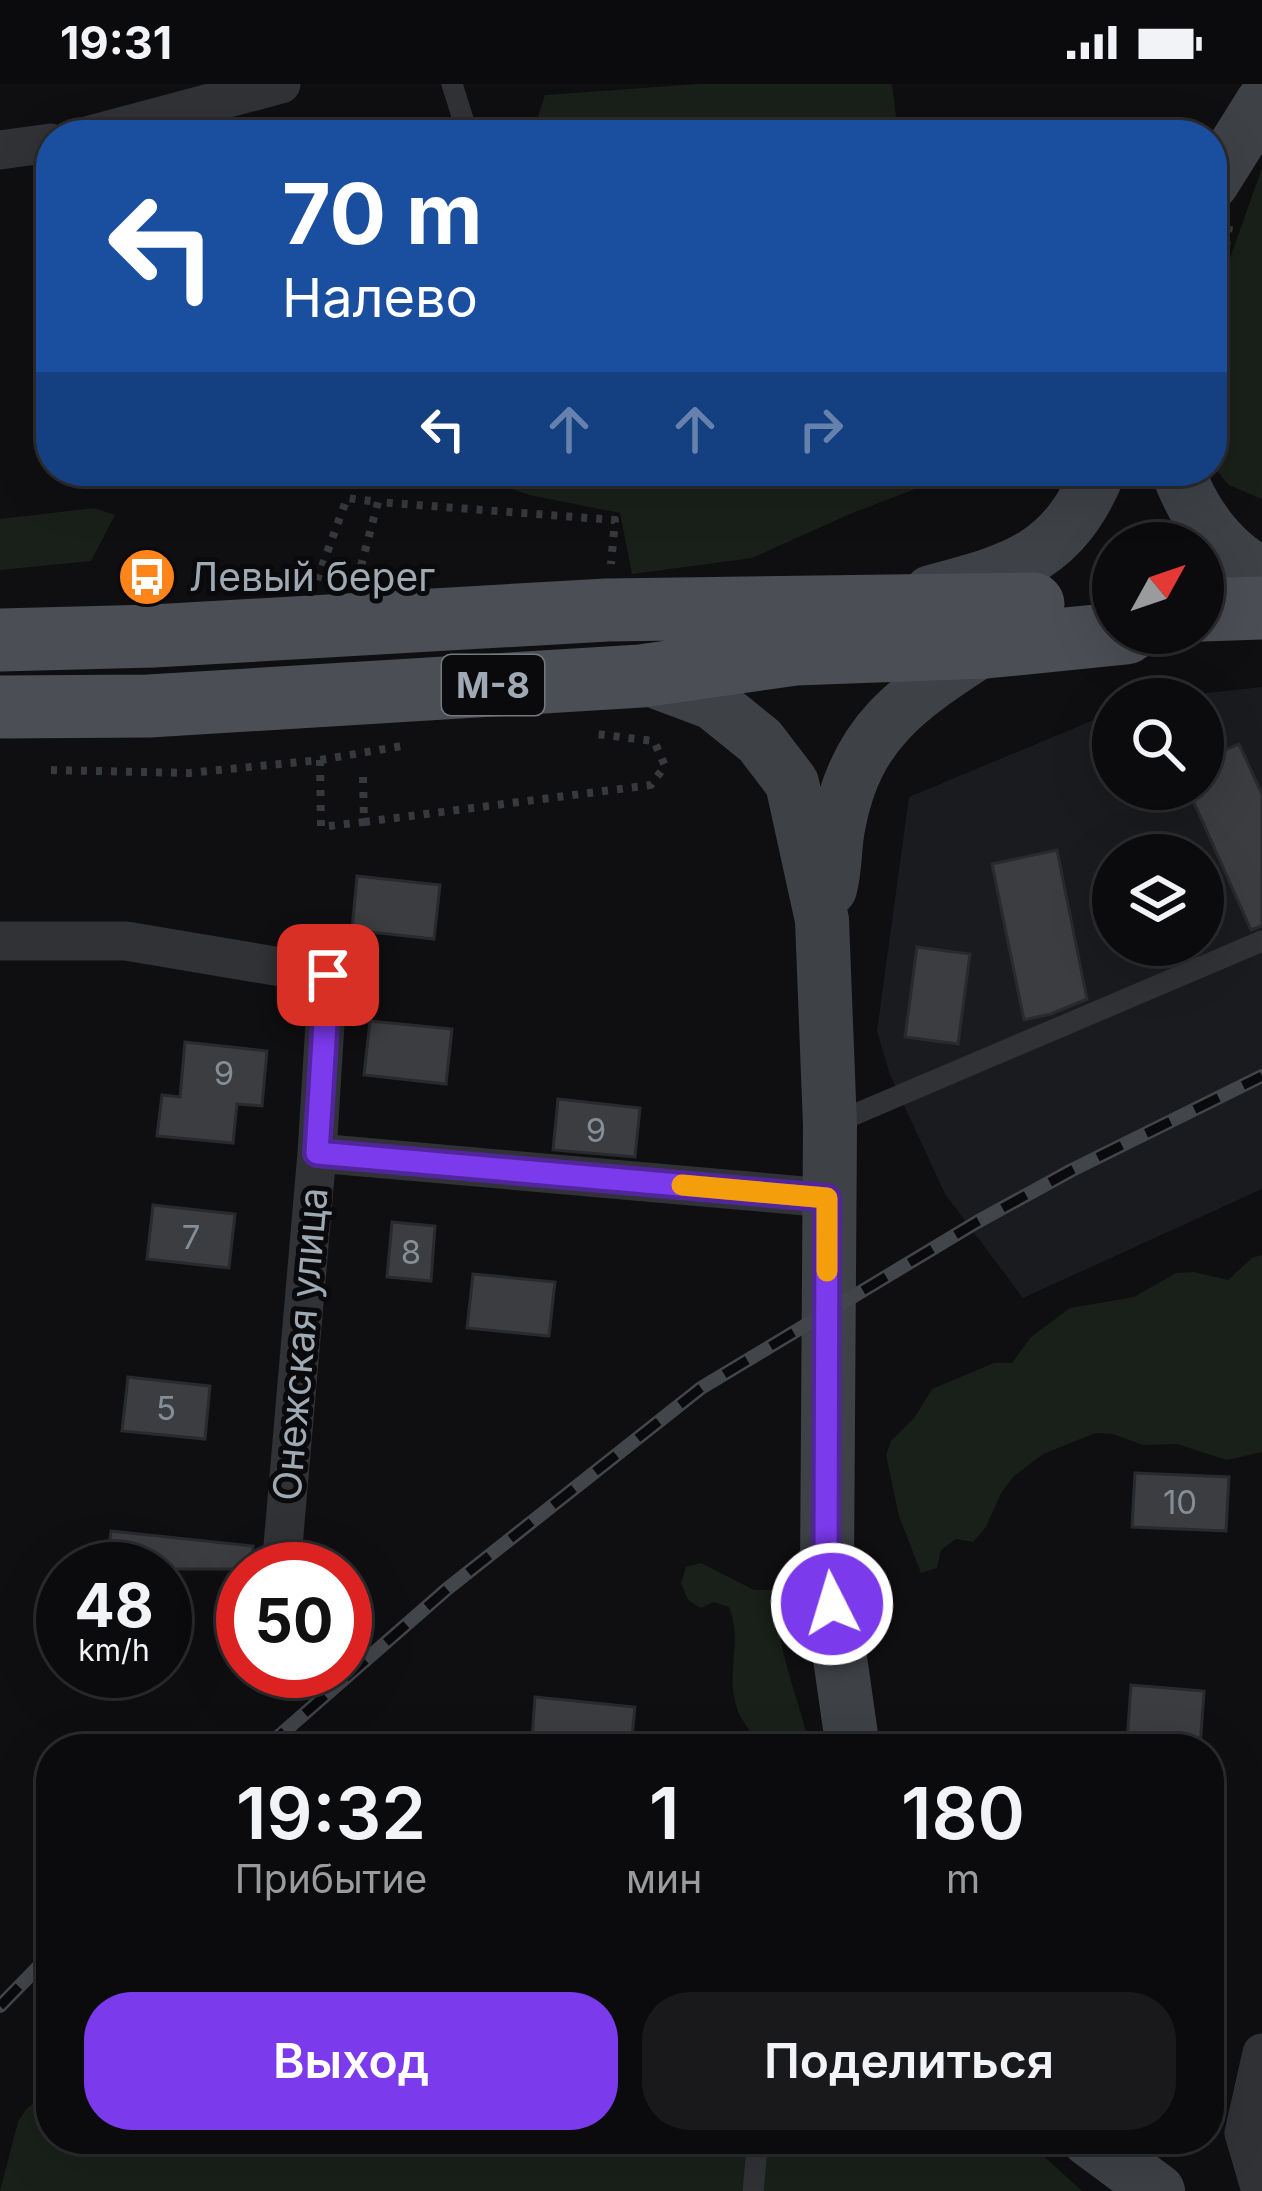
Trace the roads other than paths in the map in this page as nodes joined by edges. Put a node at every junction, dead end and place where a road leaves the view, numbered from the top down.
1 (452, 84) edge
2 (1243, 84) edge
3 (265, 86) edge
4 (1262, 92) edge
5 (1262, 103) edge
6 (144, 120) edge
7 (463, 120) edge
8 (36, 145) edge
9 (0, 150) edge
10 (1227, 160) edge
11 (1093, 486) edge
12 (1184, 486) edge
13 (1262, 574) edge
14 (1092, 603) edge
15 (884, 605) junction
16 (1092, 636) edge
17 (0, 640) edge
18 (986, 647) junction
19 (641, 676) junction
20 (0, 707) edge
21 (822, 920) junction
22 (0, 941) edge
23 (1262, 941) edge
24 (830, 1126) junction
25 (317, 1153) junction
26 (827, 1198) junction
27 (282, 1542) edge
28 (851, 1734) edge
29 (1262, 2053) edge
30 (757, 2154) edge
31 (1108, 2154) edge
32 (753, 2191) edge
33 (1158, 2191) edge
34 (1262, 2191) edge

1 - 7 lane
2 - 4 street
3 - 6 street
5 - 10 main road
8 - 9 street
11 - 15 main road
12 - 13 main road
14 - 15 main road, М-8
15 - 17 main road, М-8
16 - 18 main road, М-8
18 - 19 main road, М-8
18 - 21 main road
19 - 20 main road, М-8
19 - 21 main road
21 - 24 main road
22 - 25 street, Онежская улица
23 - 24 lane
24 - 26 main road
25 - 26 street
25 - 27 street, Онежская улица
26 - 28 main road
29 - 34 street
30 - 32 lane
31 - 33 main road

